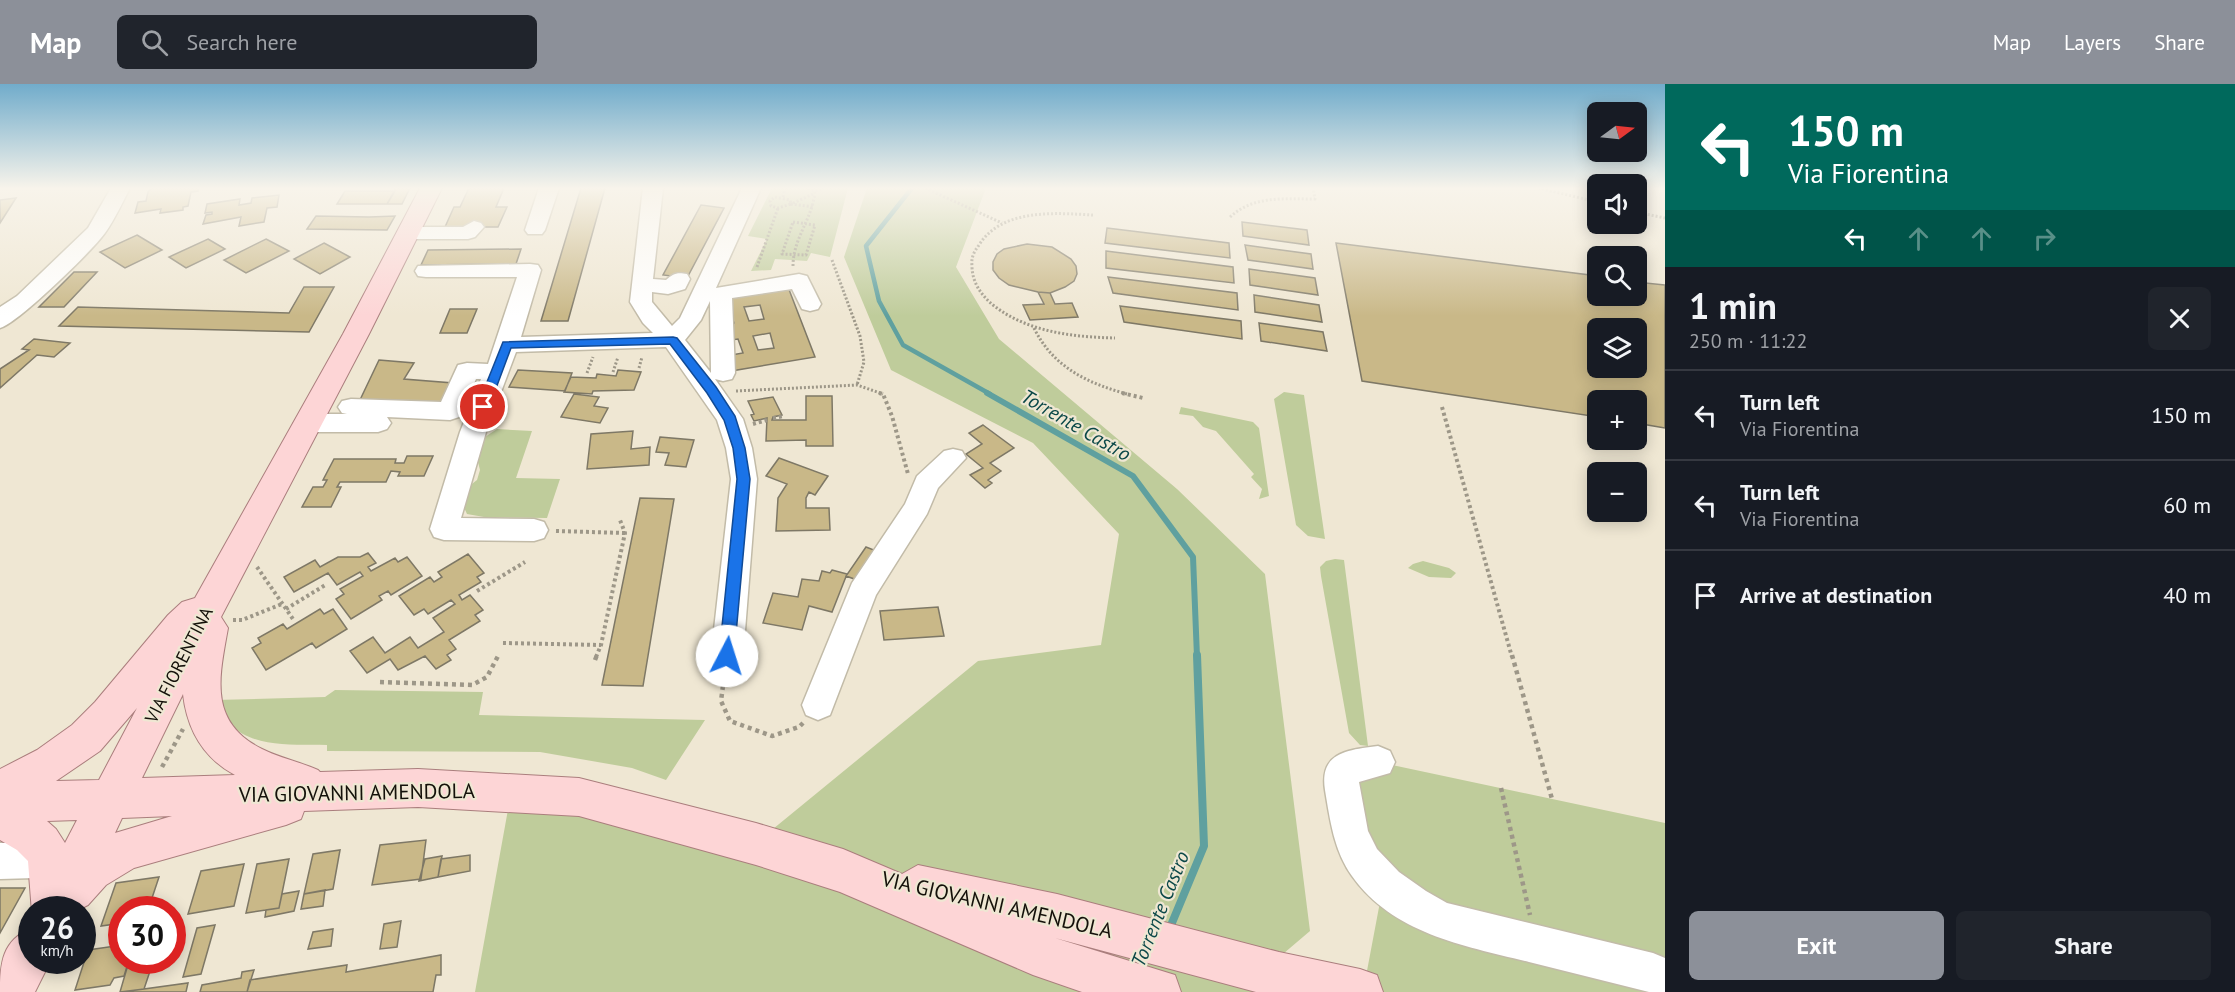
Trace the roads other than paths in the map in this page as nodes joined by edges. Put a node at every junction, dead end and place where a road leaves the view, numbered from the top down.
1 (96, 230) edge
2 (471, 230) edge
3 (648, 230) edge
4 (732, 230) edge
5 (409, 232) joint
6 (426, 271) dead end
7 (679, 279) dead end
8 (641, 285) junction
9 (810, 304) dead end
10 (0, 321) edge
11 (673, 340) junction
12 (507, 345) junction
13 (496, 372) junction
14 (725, 382) road end
15 (351, 407) dead end
16 (428, 417) junction
17 (307, 423) junction
18 (476, 424) junction
19 (953, 458) dead end
20 (534, 530) road end
21 (220, 584) junction
22 (727, 656) road end
23 (818, 705) road end
24 (1378, 762) dead end
25 (0, 789) edge
26 (334, 792) junction
27 (112, 798) junction
28 (0, 803) edge
29 (0, 819) edge
30 (28, 861) edge
31 (47, 896) edge
32 (61, 896) edge
33 (66, 896) edge
34 (1053, 938) junction
35 (20, 974) edge
36 (1665, 978) edge
37 (10, 992) edge
38 (1158, 992) edge
39 (1360, 992) edge

1 - 10 street
2 - 5 street
3 - 8 street
4 - 11 street
5 - 17 main road, VIA FIORENTINA
6 - 12 street
7 - 8 street
8 - 11 street
9 - 14 street
11 - 12 street
11 - 22 street
12 - 13 street
13 - 16 street
13 - 18 street
15 - 16 street
16 - 17 street
16 - 18 street
17 - 21 main road, VIA FIORENTINA
18 - 20 street
19 - 23 street
21 - 25 main road
21 - 26 main road
21 - 27 main road, VIA FIORENTINA
24 - 36 street
26 - 27 main road, VIA GIOVANNI AMENDOLA
26 - 33 main road
26 - 34 main road, VIA GIOVANNI AMENDOLA
27 - 28 main road, VIA GIOVANNI AMENDOLA
27 - 32 main road, VIA FIORENTINA
29 - 30 main road
30 - 31 main road
34 - 38 main road, VIA GIOVANNI AMENDOLA
34 - 39 main road, VIA GIOVANNI AMENDOLA
35 - 37 main road

